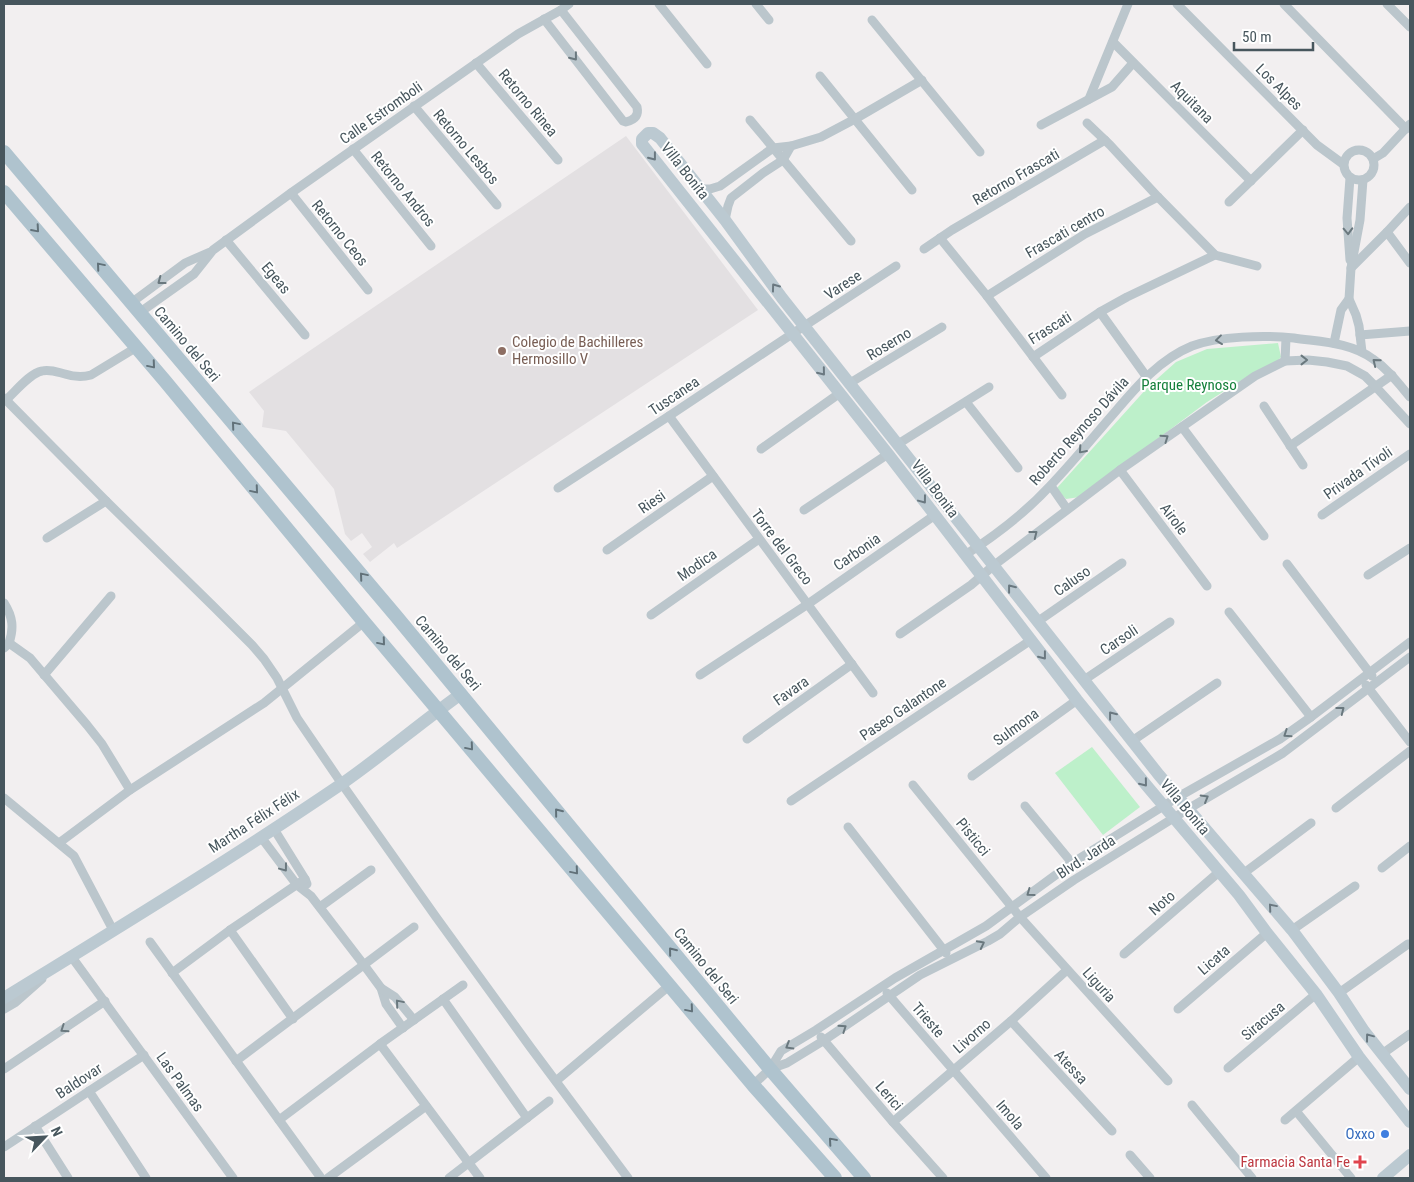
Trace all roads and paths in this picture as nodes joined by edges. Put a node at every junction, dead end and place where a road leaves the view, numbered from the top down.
1 (659, 4) edge
2 (756, 4) edge
3 (1128, 4) edge
4 (1177, 4) edge
5 (1284, 4) edge
6 (1387, 4) edge
7 (565, 7) edge
8 (544, 18) junction
9 (769, 20) dead end
10 (872, 20) dead end
11 (1410, 27) edge
12 (1113, 42) junction
13 (1134, 63) junction
14 (476, 64) junction
15 (707, 64) dead end
16 (820, 76) dead end
17 (922, 80) junction
18 (1089, 100) junction
19 (414, 106) junction
20 (855, 119) junction
21 (750, 120) dead end
22 (1087, 124) dead end
23 (1041, 125) dead end
24 (1408, 127) edge
25 (1303, 130) junction
26 (1105, 140) junction
27 (791, 146) junction
28 (773, 148) junction
29 (352, 149) junction
30 (4, 152) edge
31 (980, 152) dead end
32 (1373, 159) junction
33 (558, 160) dead end
34 (755, 160) junction
35 (784, 160) junction
36 (4, 162) edge
37 (1343, 164) junction
38 (763, 172) junction
39 (734, 175) junction
40 (1350, 178) junction
41 (26, 180) junction
42 (1363, 180) junction
43 (1250, 182) junction
44 (744, 187) junction
45 (700, 190) junction
46 (912, 190) dead end
47 (4, 192) edge
48 (291, 193) junction
49 (1158, 197) junction
50 (1229, 202) dead end
51 (497, 205) dead end
52 (1410, 207) edge
53 (725, 220) junction
54 (1387, 232) junction
55 (940, 238) junction
56 (226, 240) junction
57 (850, 241) dead end
58 (432, 246) dead end
59 (924, 249) dead end
60 (212, 250) junction
61 (1215, 255) junction
62 (185, 263) junction
63 (1410, 263) edge
64 (896, 266) dead end
65 (1256, 266) dead end
66 (1351, 268) junction
67 (194, 274) junction
68 (368, 290) dead end
69 (987, 296) junction
70 (1349, 299) junction
71 (135, 308) junction
72 (1100, 312) junction
73 (805, 326) junction
74 (942, 327) dead end
75 (1410, 331) edge
76 (792, 334) junction
77 (305, 335) dead end
78 (1360, 335) junction
79 (1286, 338) junction
80 (1334, 343) junction
81 (137, 348) junction
82 (1362, 352) junction
83 (1033, 357) junction
84 (1285, 361) junction
85 (1392, 375) junction
86 (1146, 376) junction
87 (850, 383) junction
88 (1376, 386) junction
89 (989, 387) dead end
90 (840, 393) junction
91 (1062, 395) dead end
92 (1410, 397) edge
93 (5, 399) edge
94 (966, 402) junction
95 (1264, 406) dead end
96 (669, 416) junction
97 (1410, 424) edge
98 (1182, 427) junction
99 (898, 444) junction
100 (1290, 446) junction
101 (761, 449) dead end
102 (888, 454) junction
103 (1410, 454) edge
104 (1303, 465) dead end
105 (1018, 468) dead end
106 (1120, 470) junction
107 (713, 476) junction
108 (1051, 486) junction
109 (558, 488) dead end
110 (106, 501) junction
111 (1067, 509) junction
112 (804, 510) dead end
113 (934, 515) junction
114 (1322, 515) dead end
115 (1264, 536) dead end
116 (47, 538) dead end
117 (759, 539) junction
118 (978, 547) junction
119 (1410, 548) edge
120 (607, 550) dead end
121 (965, 555) junction
122 (1122, 563) dead end
123 (1287, 564) dead end
124 (993, 566) junction
125 (982, 575) junction
126 (1368, 575) dead end
127 (1207, 586) dead end
128 (111, 596) dead end
129 (4, 603) edge
130 (808, 604) junction
131 (1229, 612) dead end
132 (650, 615) dead end
133 (364, 622) junction
134 (1037, 622) junction
135 (1170, 622) dead end
136 (900, 634) dead end
137 (1030, 640) junction
138 (1410, 642) edge
139 (6, 646) edge
140 (1410, 657) edge
141 (852, 664) junction
142 (44, 675) junction
143 (700, 675) dead end
144 (1365, 675) junction
145 (1084, 680) junction
146 (1377, 682) junction
147 (1217, 683) dead end
148 (282, 688) junction
149 (1369, 688) junction
150 (873, 693) dead end
151 (461, 694) junction
152 (1077, 700) junction
153 (438, 710) junction
154 (1311, 717) junction
155 (747, 739) dead end
156 (1132, 741) junction
157 (1410, 742) edge
158 (1410, 750) edge
159 (972, 776) dead end
160 (342, 784) junction
161 (912, 785) dead end
162 (130, 790) junction
163 (1178, 797) junction
164 (4, 798) edge
165 (791, 801) dead end
166 (1025, 806) dead end
167 (1164, 806) junction
168 (1188, 808) junction
169 (1336, 808) dead end
170 (1174, 817) junction
171 (1311, 823) dead end
172 (848, 827) dead end
173 (274, 829) junction
174 (261, 837) junction
175 (59, 843) junction
176 (1410, 846) edge
177 (1072, 863) junction
178 (1382, 868) dead end
179 (371, 870) dead end
180 (1219, 872) junction
181 (1244, 873) junction
182 (305, 879) junction
183 (297, 885) junction
184 (1355, 886) dead end
185 (311, 896) junction
186 (1012, 906) junction
187 (320, 907) junction
188 (1020, 917) junction
189 (414, 927) dead end
190 (113, 930) junction
191 (230, 930) junction
192 (1292, 930) junction
193 (1267, 933) junction
194 (150, 942) dead end
195 (1408, 944) dead end
196 (943, 950) junction
197 (1124, 954) dead end
198 (71, 956) junction
199 (951, 959) junction
200 (57, 965) junction
201 (364, 965) junction
202 (1067, 970) junction
203 (172, 973) junction
204 (463, 985) dead end
205 (670, 985) junction
206 (882, 987) junction
207 (381, 988) junction
208 (1339, 992) junction
209 (1316, 994) junction
210 (889, 997) junction
211 (4, 998) edge
212 (443, 999) junction
213 (105, 1001) junction
214 (1178, 1009) dead end
215 (4, 1010) edge
216 (293, 1019) junction
217 (414, 1020) junction
218 (1011, 1021) junction
219 (403, 1028) junction
220 (816, 1030) junction
221 (1410, 1034) edge
222 (824, 1041) junction
223 (380, 1044) junction
224 (1382, 1054) junction
225 (144, 1055) junction
226 (1359, 1057) junction
227 (236, 1061) junction
228 (1228, 1068) dead end
229 (4, 1069) edge
230 (770, 1070) junction
231 (953, 1070) junction
232 (1168, 1080) dead end
233 (556, 1081) junction
234 (753, 1085) junction
235 (1410, 1089) edge
236 (89, 1091) junction
237 (549, 1101) dead end
238 (426, 1106) junction
239 (1192, 1106) dead end
240 (1296, 1111) junction
241 (527, 1118) junction
242 (279, 1120) junction
243 (1285, 1120) dead end
244 (893, 1122) junction
245 (1410, 1122) edge
246 (35, 1126) junction
247 (1112, 1131) dead end
248 (4, 1147) edge
249 (1130, 1155) dead end
250 (1410, 1155) edge
251 (469, 1164) junction
252 (68, 1178) edge
253 (146, 1178) edge
254 (233, 1178) edge
255 (321, 1178) edge
256 (328, 1178) edge
257 (449, 1178) edge
258 (480, 1178) edge
259 (628, 1178) edge
260 (835, 1178) edge
261 (864, 1178) edge
262 (943, 1178) edge
263 (1046, 1178) edge
264 (1150, 1178) edge
265 (1252, 1178) edge
266 (1351, 1178) edge
267 (1383, 1178) edge

1 - 15 street
2 - 9 street
3 - 12 street
4 - 25 street, Los Alpes
5 - 24 street
6 - 11 street
7 - 8 street, Calle Estromboli
8 -> 7 street
8 - 14 street, Calle Estromboli
10 - 17 street
12 - 13 street, Aquitana
12 - 18 street
13 - 18 street
13 - 43 street, Aquitana
14 - 19 street, Calle Estromboli
14 - 33 street, Retorno Rinea
16 - 20 street
17 - 20 street
17 - 31 street
18 - 23 street
19 - 29 street, Calle Estromboli
19 - 51 street, Retorno Lesbos
20 - 27 street
20 - 46 street
21 - 28 street
22 - 26 street
24 - 32 street
25 - 37 street, Los Alpes
25 - 43 street
26 - 49 street
26 - 55 street, Retorno Frascati
27 - 28 street
27 - 35 street
28 - 34 street
28 - 35 street
29 - 48 street, Calle Estromboli
29 - 58 street, Retorno Andros
30 - 41 main road, Camino del Seri
32 - 37 street
32 - 42 street
34 - 38 street
34 - 39 street
35 - 38 street
35 - 57 street
36 - 41 main road
37 - 40 street
38 - 44 street
39 - 44 street
39 - 45 street
40 - 42 street
40 -> 66 street
71 -> 41 main road, Camino del Seri
42 - 66 street
43 - 50 street
44 - 53 street
45 - 53 street, Villa Bonita
45 -> 76 street, Villa Bonita
47 -> 81 main road
48 - 56 street, Calle Estromboli
48 - 68 street, Retorno Ceos
49 - 61 street
49 - 69 street, Frascati centro
52 - 54 street
73 -> 53 street, Villa Bonita
54 - 63 street
54 - 66 street
55 - 59 street, Retorno Frascati
55 - 69 street, Frascati
56 - 60 street, Calle Estromboli
56 - 77 street, Egeas
60 - 62 street
60 - 67 street
61 - 65 street
61 - 72 street, Frascati
62 - 67 street
62 -> 71 street
64 - 73 street, Varese
66 - 70 street
67 - 71 street
69 - 83 street, Frascati
70 - 78 street
70 - 80 street
151 -> 71 main road, Camino del Seri
72 - 83 street, Frascati
72 - 86 street
73 - 76 street, Tuscanea
73 - 87 street, Villa Bonita
74 - 87 street, Roserno
75 - 78 street
76 -> 90 street, Villa Bonita
76 - 96 street, Tuscanea
78 - 82 street
79 - 80 street, Roberto Reynoso Dávila
79 - 84 street
79 -> 86 street, Roberto Reynoso Dávila
80 - 82 street, Roberto Reynoso Dávila
81 - 93 street
81 -> 133 main road
85 -> 82 street, Roberto Reynoso Dávila
83 - 91 street
84 -> 88 street
84 - 98 street
85 - 88 street
85 - 92 street, Roberto Reynoso Dávila
86 -> 108 street, Roberto Reynoso Dávila
87 - 99 street, Villa Bonita
88 - 97 street
88 - 100 street
89 - 94 street
90 - 101 street
90 - 102 street, Villa Bonita
93 - 110 street
94 - 99 street
94 - 105 street
95 - 100 street
96 - 107 street, Torre del Greco
96 - 109 street, Tuscanea
106 -> 98 street
98 - 115 street
99 - 118 street, Villa Bonita
100 - 104 street
102 - 112 street
102 -> 113 street, Villa Bonita
103 - 114 street, Privada Tívoli
106 - 111 street
106 - 127 street, Airole
107 - 117 street, Torre del Greco
107 - 120 street, Riesi
108 - 111 street
108 - 118 street, Roberto Reynoso Dávila
110 - 116 street
110 - 148 street
124 -> 111 street
113 - 121 street, Villa Bonita
113 - 130 street, Carbonia
117 - 130 street, Torre del Greco
117 - 132 street, Modica
118 - 121 street, Roberto Reynoso Dávila
118 - 124 street, Villa Bonita
119 - 126 street
121 - 125 street, Villa Bonita
122 - 134 street, Caluso
123 - 144 street
124 - 125 street
134 -> 124 street, Villa Bonita
125 - 136 street
125 - 137 street, Villa Bonita
128 - 142 street
129 - 139 street
130 - 141 street, Torre del Greco
130 - 143 street, Carbonia
131 - 154 street
133 - 148 street
133 -> 153 main road
134 - 145 street, Villa Bonita
135 - 145 street, Carsoli
137 -> 152 street, Villa Bonita
137 - 165 street, Paseo Galantone
138 - 144 street, Blvd. Jarda
139 - 142 street
140 - 146 street, Blvd. Jarda
141 - 150 street, Torre del Greco
141 - 155 street, Favara
142 - 162 street
144 - 146 street
144 - 149 street
144 - 154 street, Blvd. Jarda
156 -> 145 street, Villa Bonita
146 - 149 street, Blvd. Jarda
147 - 156 street
148 - 160 street
148 - 162 street
149 - 157 street
168 -> 149 street, Blvd. Jarda
151 - 153 street, Martha Félix Félix
230 -> 151 main road, Camino del Seri
152 - 159 street, Sulmona
152 -> 167 street, Villa Bonita
153 - 160 street, Martha Félix Félix
153 -> 205 main road
154 -> 163 street, Blvd. Jarda
156 - 163 street, Villa Bonita
158 - 169 street
160 - 173 street, Martha Félix Félix
160 - 233 street
161 - 186 street, Pisticci
162 - 175 street
163 - 167 street, Blvd. Jarda
163 - 168 street, Villa Bonita
164 - 175 street
166 - 177 street
167 - 170 street, Villa Bonita
167 - 177 street, Blvd. Jarda
168 - 170 street, Blvd. Jarda
168 - 181 street, Villa Bonita
170 - 180 street, Villa Bonita
170 - 188 street, Blvd. Jarda
171 - 181 street
172 - 196 street
173 - 174 street, Martha Félix Félix
173 - 182 street
174 -> 183 street
174 - 190 street, Martha Félix Félix
175 - 190 street
176 - 178 street
177 -> 186 street, Blvd. Jarda
179 - 187 street
180 - 193 street, Villa Bonita
180 - 197 street, Noto
192 -> 181 street, Villa Bonita
182 - 183 street
182 - 185 street
183 - 185 street
183 - 191 street
184 - 192 street
185 - 187 street
186 - 188 street, Liguria
186 - 196 street, Blvd. Jarda
187 - 201 street
199 -> 188 street, Blvd. Jarda
188 - 202 street, Liguria
189 - 201 street
190 - 198 street, Martha Félix Félix
191 - 203 street
191 - 216 street
192 - 208 street, Villa Bonita
193 - 209 street, Villa Bonita
193 - 214 street, Licata
194 - 203 street
195 - 208 street
196 - 199 street
196 - 206 street, Blvd. Jarda
198 - 200 street, Martha Félix Félix
198 - 213 street, Las Palmas
199 - 210 street, Blvd. Jarda
200 - 211 street, Martha Félix Félix
200 - 215 street
201 - 207 street
201 - 216 street
202 - 218 street, Livorno
202 - 232 street, Liguria
203 - 227 street
204 - 212 street
205 - 233 street
205 -> 234 main road
206 - 210 street, Trieste
206 - 220 street, Blvd. Jarda
217 -> 207 street
207 - 219 street
224 -> 208 street, Villa Bonita
209 - 226 street, Villa Bonita
209 - 228 street, Siracusa
222 -> 210 street, Blvd. Jarda
210 - 231 street, Trieste
212 - 217 street
212 - 241 street
213 - 225 street, Las Palmas
213 -> 229 street
216 - 227 street
217 - 219 street
218 - 231 street, Livorno
218 - 247 street, Atessa
219 - 223 street
220 - 222 street, Lerici
220 -> 230 street, Blvd. Jarda
221 - 224 street
222 - 230 street, Blvd. Jarda
222 - 244 street, Lerici
223 - 238 street
223 - 242 street
224 - 235 street, Villa Bonita
225 - 236 street, Baldovar
225 - 254 street, Las Palmas
226 - 240 street
226 - 245 street, Villa Bonita
227 - 242 street
230 - 234 street
261 -> 230 main road, Camino del Seri
231 - 244 street, Livorno
231 - 263 street, Imola
233 - 259 street
234 - 260 main road
236 - 246 street, Baldovar
236 - 253 street
237 - 241 street
238 - 251 street
238 - 256 street
239 - 265 street
240 - 243 street
240 - 266 street
241 - 251 street
242 - 255 street
244 - 262 street, Lerici
246 - 248 street, Baldovar
246 - 252 street
249 - 264 street
250 - 267 street
251 - 257 street
251 - 258 street

